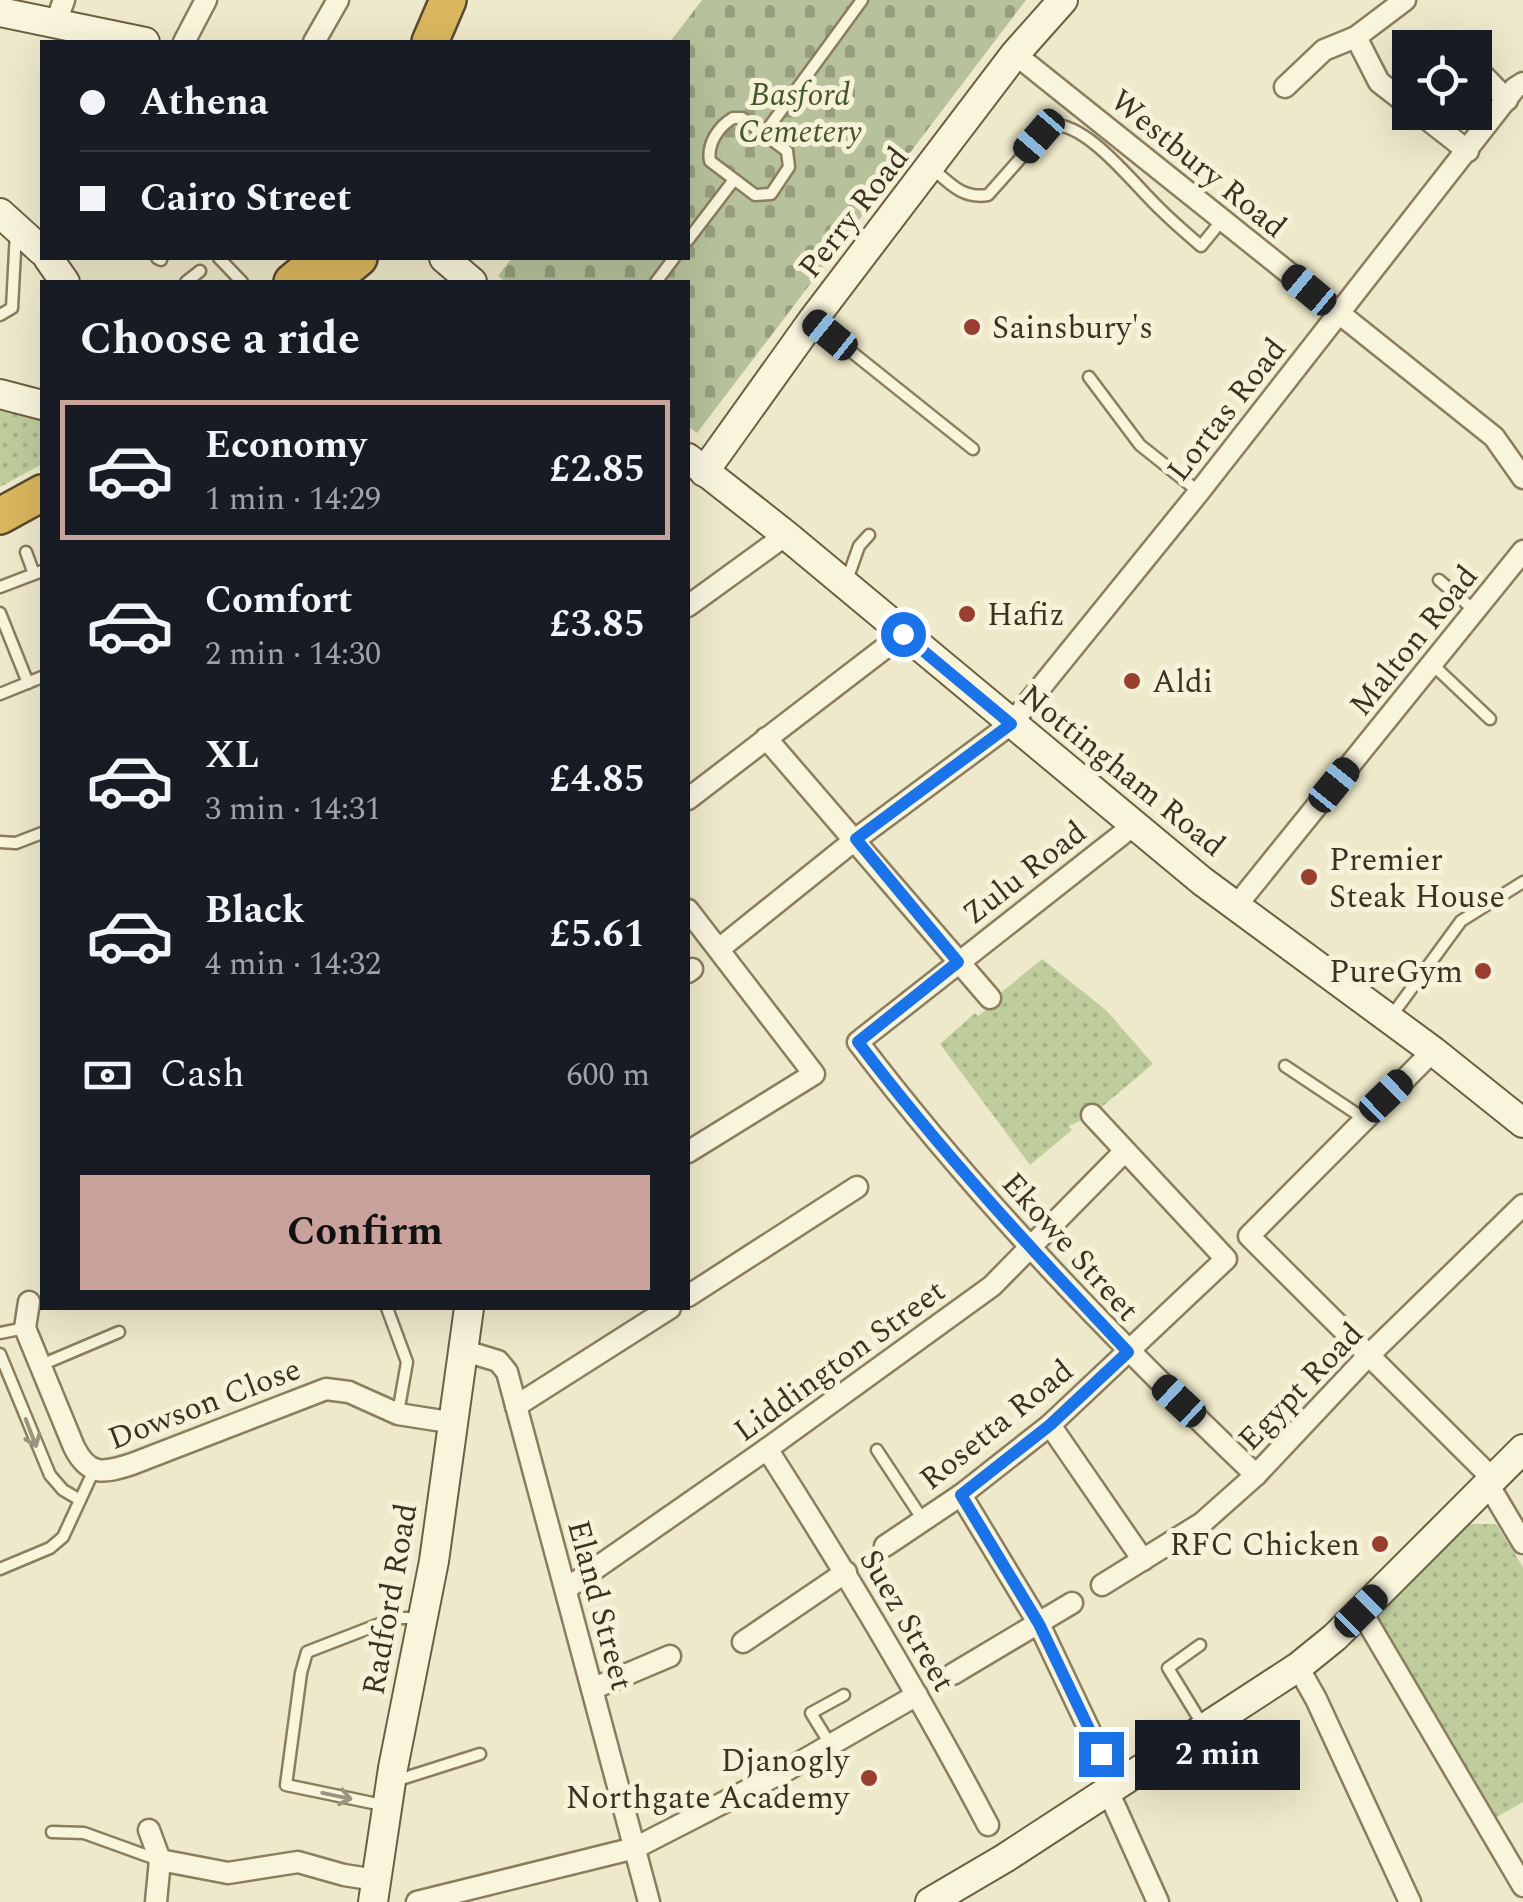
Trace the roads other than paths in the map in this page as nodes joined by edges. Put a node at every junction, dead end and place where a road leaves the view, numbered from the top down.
1 (206, 0) edge
2 (338, 0) edge
3 (448, 0) edge
4 (469, 0) edge
5 (862, 0) edge
6 (1062, 0) edge
7 (1405, 0) edge
8 (0, 12) edge
9 (60, 12) edge
10 (1356, 37) junction
11 (139, 40) edge
12 (185, 40) edge
13 (315, 40) edge
14 (431, 40) edge
15 (453, 40) edge
16 (1015, 54) junction
17 (1523, 82) edge
18 (1492, 86) edge
19 (1285, 87) dead end
20 (1392, 92) edge
21 (1506, 100) junction
22 (1441, 130) edge
23 (764, 134) junction
24 (1468, 151) junction
25 (932, 168) junction
26 (733, 180) junction
27 (1223, 218) junction
28 (8, 220) edge
29 (690, 237) edge
30 (40, 249) edge
31 (220, 260) edge
32 (318, 260) edge
33 (356, 260) edge
34 (446, 260) edge
35 (6, 267) edge
36 (200, 271) dead end
37 (189, 280) edge
38 (240, 280) edge
39 (294, 280) edge
40 (332, 280) edge
41 (470, 280) edge
42 (0, 314) edge
43 (1337, 314) junction
44 (812, 321) junction
45 (1089, 376) dead end
46 (0, 394) edge
47 (40, 404) edge
48 (972, 448) dead end
49 (696, 465) edge
50 (1523, 478) edge
51 (1199, 492) junction
52 (40, 494) edge
53 (0, 516) edge
54 (786, 535) junction
55 (869, 535) dead end
56 (26, 552) dead end
57 (1523, 552) edge
58 (38, 572) edge
59 (1439, 580) dead end
60 (845, 586) junction
61 (0, 587) edge
62 (690, 605) edge
63 (1475, 611) junction
64 (0, 614) edge
65 (903, 634) junction
66 (1432, 664) junction
67 (40, 678) edge
68 (28, 683) junction
69 (0, 694) edge
70 (1490, 719) dead end
71 (1011, 724) junction
72 (766, 738) junction
73 (690, 797) edge
74 (1134, 824) junction
75 (40, 835) edge
76 (856, 839) junction
77 (0, 842) edge
78 (1521, 886) edge
79 (1236, 906) junction
80 (690, 913) edge
81 (719, 949) junction
82 (958, 962) junction
83 (990, 998) dead end
84 (1390, 1018) junction
85 (858, 1042) joint
86 (1433, 1052) junction
87 (1285, 1066) dead end
88 (1092, 1115) dead end
89 (1363, 1118) junction
90 (1523, 1123) edge
91 (690, 1151) edge
92 (1124, 1152) junction
93 (857, 1187) dead end
94 (1523, 1205) edge
95 (1028, 1247) junction
96 (690, 1295) edge
97 (29, 1302) dead end
98 (388, 1310) edge
99 (470, 1310) edge
100 (667, 1310) edge
101 (25, 1328) junction
102 (119, 1332) dead end
103 (0, 1333) edge
104 (465, 1351) junction
105 (1128, 1352) junction
106 (0, 1354) edge
107 (1367, 1357) junction
108 (40, 1365) junction
109 (516, 1406) junction
110 (398, 1414) junction
111 (455, 1423) junction
112 (1050, 1425) junction
113 (1523, 1449) edge
114 (767, 1450) junction
115 (877, 1450) dead end
116 (94, 1470) junction
117 (1256, 1474) junction
118 (1490, 1482) junction
119 (961, 1495) junction
120 (80, 1500) junction
121 (924, 1520) junction
122 (1523, 1543) edge
123 (886, 1546) dead end
124 (1143, 1560) junction
125 (0, 1569) edge
126 (846, 1572) junction
127 (1102, 1585) dead end
128 (566, 1589) junction
129 (1072, 1603) dead end
130 (1361, 1611) junction
131 (423, 1618) junction
132 (1039, 1624) junction
133 (742, 1642) dead end
134 (1200, 1645) dead end
135 (670, 1656) dead end
136 (1298, 1668) junction
137 (954, 1674) dead end
138 (592, 1690) junction
139 (844, 1694) dead end
140 (917, 1696) junction
141 (1204, 1728) junction
142 (830, 1745) junction
143 (480, 1754) dead end
144 (1112, 1789) junction
145 (389, 1794) junction
146 (988, 1825) dead end
147 (149, 1830) dead end
148 (52, 1832) dead end
149 (634, 1848) junction
150 (160, 1860) junction
151 (1523, 1886) edge
152 (375, 1891) edge
153 (476, 1895) edge
154 (156, 1902) edge
155 (418, 1902) edge
156 (649, 1902) edge
157 (930, 1902) edge
158 (1158, 1902) edge
159 (1410, 1902) edge

1 - 12 street
2 - 13 street
3 - 14 highway
4 - 15 highway
5 - 23 lane
6 - 16 street, Perry Road
7 - 10 street
8 - 9 street
9 - 11 street
10 - 19 street
10 - 20 street
16 - 25 street, Perry Road
16 - 27 street, Westbury Road
17 - 21 street, Lortas Road
18 - 21 street
21 - 24 street, Lortas Road
22 - 24 street
23 - 26 lane
23 - 26 lane
24 - 43 street, Lortas Road
25 - 27 lane
25 - 44 street, Perry Road
26 - 29 lane
27 - 43 street, Westbury Road
28 - 30 street
28 - 35 lane
31 - 38 lane
32 - 39 highway
33 - 40 highway
34 - 41 street
35 - 42 lane
36 - 37 lane
43 - 50 street, Westbury Road
43 - 51 street, Lortas Road
44 - 48 lane
44 - 49 street, Perry Road
45 - 51 lane
46 - 47 street
49 - 54 street, Nottingham Road
51 - 71 street, Lortas Road
52 - 53 highway
54 - 60 street, Nottingham Road
54 - 62 street
55 - 60 lane
56 - 58 lane
57 - 63 street, Malton Road
58 - 61 lane
59 - 63 lane
60 - 65 street, Nottingham Road
63 - 66 street, Malton Road
64 - 68 lane
65 - 71 street, Nottingham Road
65 - 72 street
66 - 70 lane
66 - 79 street, Malton Road
67 - 68 lane
68 - 69 lane
71 - 74 street, Nottingham Road
71 - 76 street, Lortas Road
72 - 73 street
72 - 76 street
74 - 79 street, Nottingham Road
74 - 82 street, Zulu Road
75 - 77 lane
76 - 81 street, Lortas Road
76 - 82 street
78 - 84 lane
79 - 84 street, Nottingham Road
80 - 81 street
81 - 91 street
82 - 83 street
82 - 85 street, Zulu Road
84 - 86 street, Nottingham Road
85 - 95 street, Ekowe Street
86 - 89 street
86 - 90 street, Nottingham Road
87 - 89 lane
88 - 92 street
89 - 107 street
92 - 95 street, Liddington Street
92 - 105 street, Rosetta Road
93 - 96 street
94 - 107 street, Egypt Road
95 - 105 street, Ekowe Street
95 - 114 street, Liddington Street
97 - 101 street
98 - 110 lane
99 - 104 street, Radford Road
100 - 109 street
101 - 103 lane
101 - 108 street, Dowson Close
102 - 108 lane
104 - 109 street, Eland Street
104 - 111 street, Radford Road
105 - 112 street, Rosetta Road
105 - 117 street, Ekowe Street
106 -> 120 lane
107 - 117 street, Egypt Road
107 - 118 street
108 - 116 street, Dowson Close
109 - 128 street, Eland Street
110 - 111 street, Dowson Close
110 - 116 street, Dowson Close
111 - 131 street, Radford Road
112 - 119 street, Rosetta Road
112 - 124 street
113 - 118 street
114 - 126 street, Suez Street
114 - 128 street, Liddington Street
115 - 121 lane
116 - 120 lane
117 - 124 street, Egypt Road
118 - 122 street
118 - 130 street
119 - 121 street, Rosetta Road
119 - 132 street
120 - 125 lane
121 - 123 street, Rosetta Road
124 - 127 street, Egypt Road
126 - 133 street
126 - 140 street, Suez Street
128 - 138 street, Eland Street
129 - 132 street
130 - 136 street
130 - 151 street
131 - 145 street, Radford Road
131 -> 145 lane
132 - 137 street
132 - 144 street
134 - 141 lane
135 - 138 street
136 - 141 street
136 - 159 street
138 - 149 street, Eland Street
139 - 142 lane
140 - 142 street
140 - 146 street, Suez Street
141 - 144 street
142 - 149 street
143 - 145 lane
144 - 157 street
144 - 158 street
145 - 152 street, Radford Road
147 - 150 street
148 - 150 lane
149 - 153 street
149 - 156 street, Eland Street
150 - 152 street
150 - 154 street
153 - 155 street

